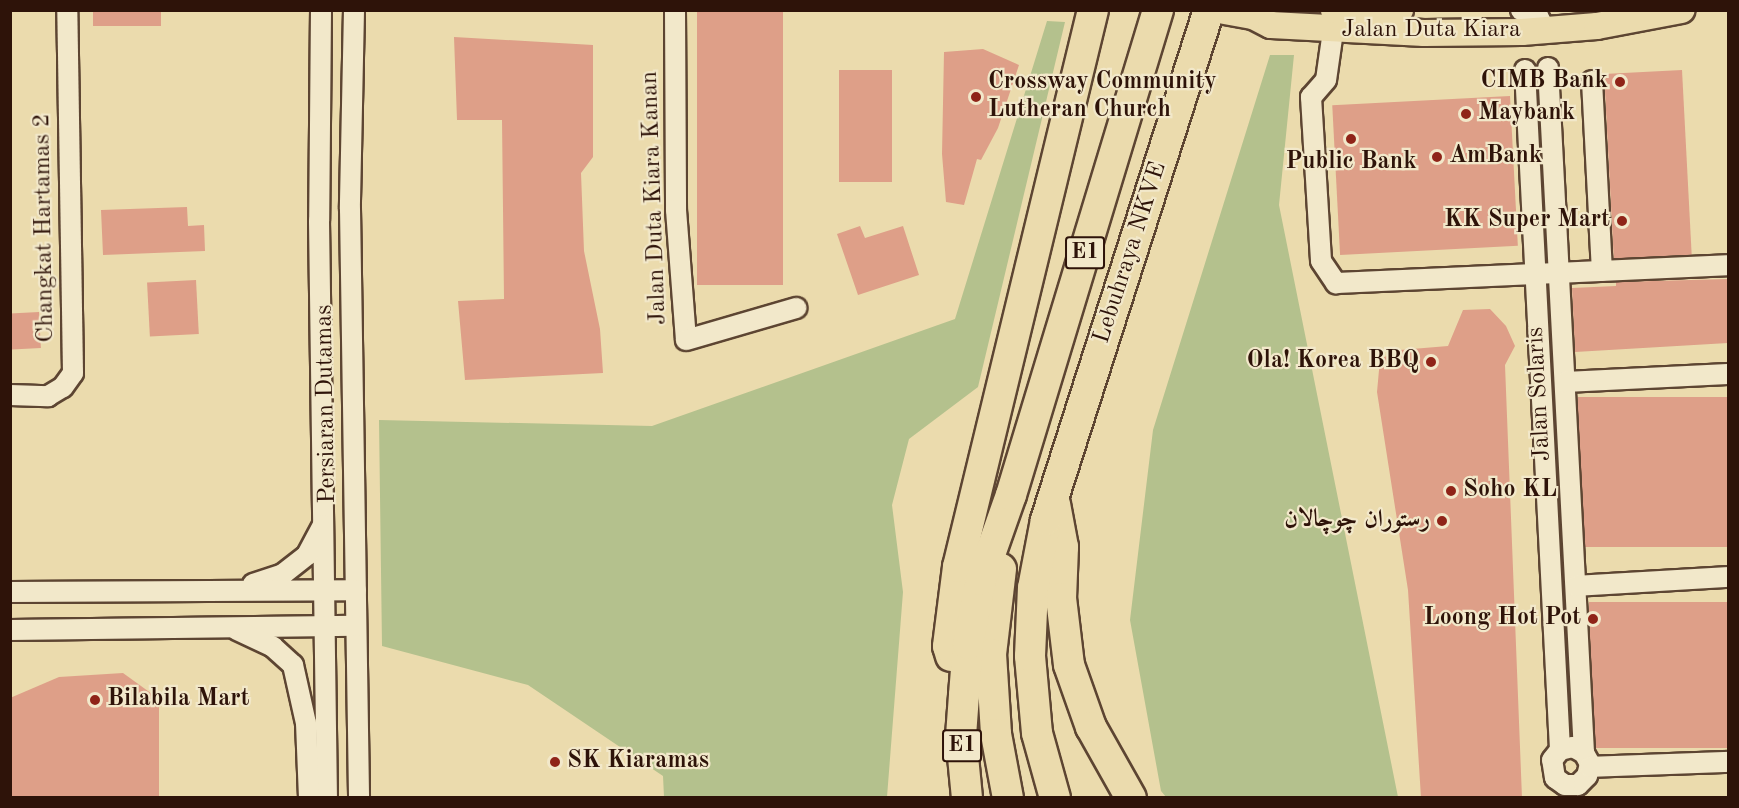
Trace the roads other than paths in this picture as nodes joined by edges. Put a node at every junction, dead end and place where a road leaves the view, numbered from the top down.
1 (67, 10) edge
2 (321, 10) edge
3 (354, 10) edge
4 (675, 10) edge
5 (1093, 10) edge
6 (1158, 10) edge
7 (1209, 10) edge
8 (1219, 10) edge
9 (1400, 10) edge
10 (1682, 10) edge
11 (1258, 13) edge
12 (1532, 19) edge
13 (1333, 21) edge
14 (1548, 68) dead end
15 (1525, 70) dead end
16 (1592, 81) dead end
17 (1728, 266) edge
18 (1602, 271) junction
19 (1559, 273) junction
20 (1535, 274) junction
21 (796, 308) dead end
22 (1728, 374) edge
23 (1565, 382) junction
24 (10, 395) edge
25 (1011, 495) junction
26 (1054, 495) junction
27 (325, 522) junction
28 (1728, 577) edge
29 (1576, 586) junction
30 (233, 590) junction
31 (325, 590) junction
32 (356, 590) junction
33 (10, 592) edge
34 (356, 626) junction
35 (326, 627) junction
36 (233, 628) junction
37 (10, 630) edge
38 (963, 695) junction
39 (1560, 750) junction
40 (1587, 760) junction
41 (1728, 762) edge
42 (309, 798) edge
43 (327, 798) edge
44 (359, 798) edge
45 (967, 798) edge
46 (1008, 798) edge
47 (1055, 798) edge
48 (1131, 798) edge

1 - 24 street, Changkat Hartamas 2
2 - 27 street, Persiaran Dutamas
3 - 32 street, Persiaran Dutamas
4 - 21 street, Jalan Duta Kiara Kanan
5 - 38 highway
6 - 25 highway, E1
7 - 26 highway, Lebuhraya NKVE / E1
8 - 11 main road, Jalan Duta Kiara
9 - 13 main road, Jalan Duta Kiara
10 - 12 main road, Jalan Duta Kiara
11 - 13 main road, Jalan Duta Kiara
12 - 13 main road, Jalan Duta Kiara
13 - 20 street
14 - 19 street, Jalan Solaris
15 - 20 street, Jalan Solaris
16 - 18 street
17 - 18 street
18 - 19 street
19 - 20 street
19 - 23 street, Jalan Solaris
20 - 39 street, Jalan Solaris
22 - 23 street
23 - 29 street, Jalan Solaris
25 - 38 highway, E1
25 - 46 highway
26 - 47 highway, Lebuhraya NKVE
26 - 48 highway
27 - 30 street
27 - 31 street, Persiaran Dutamas
28 - 29 street
29 - 40 street, Jalan Solaris
30 - 31 street
30 - 33 street
31 - 32 street
31 - 35 street, Persiaran Dutamas
32 - 34 street, Persiaran Dutamas
34 - 35 street
34 - 44 street, Persiaran Dutamas
35 - 36 street
35 - 43 street, Persiaran Dutamas
36 - 37 street
36 - 42 street
38 - 45 highway, E1
39 - 40 street
39 - 40 street
40 - 41 street

